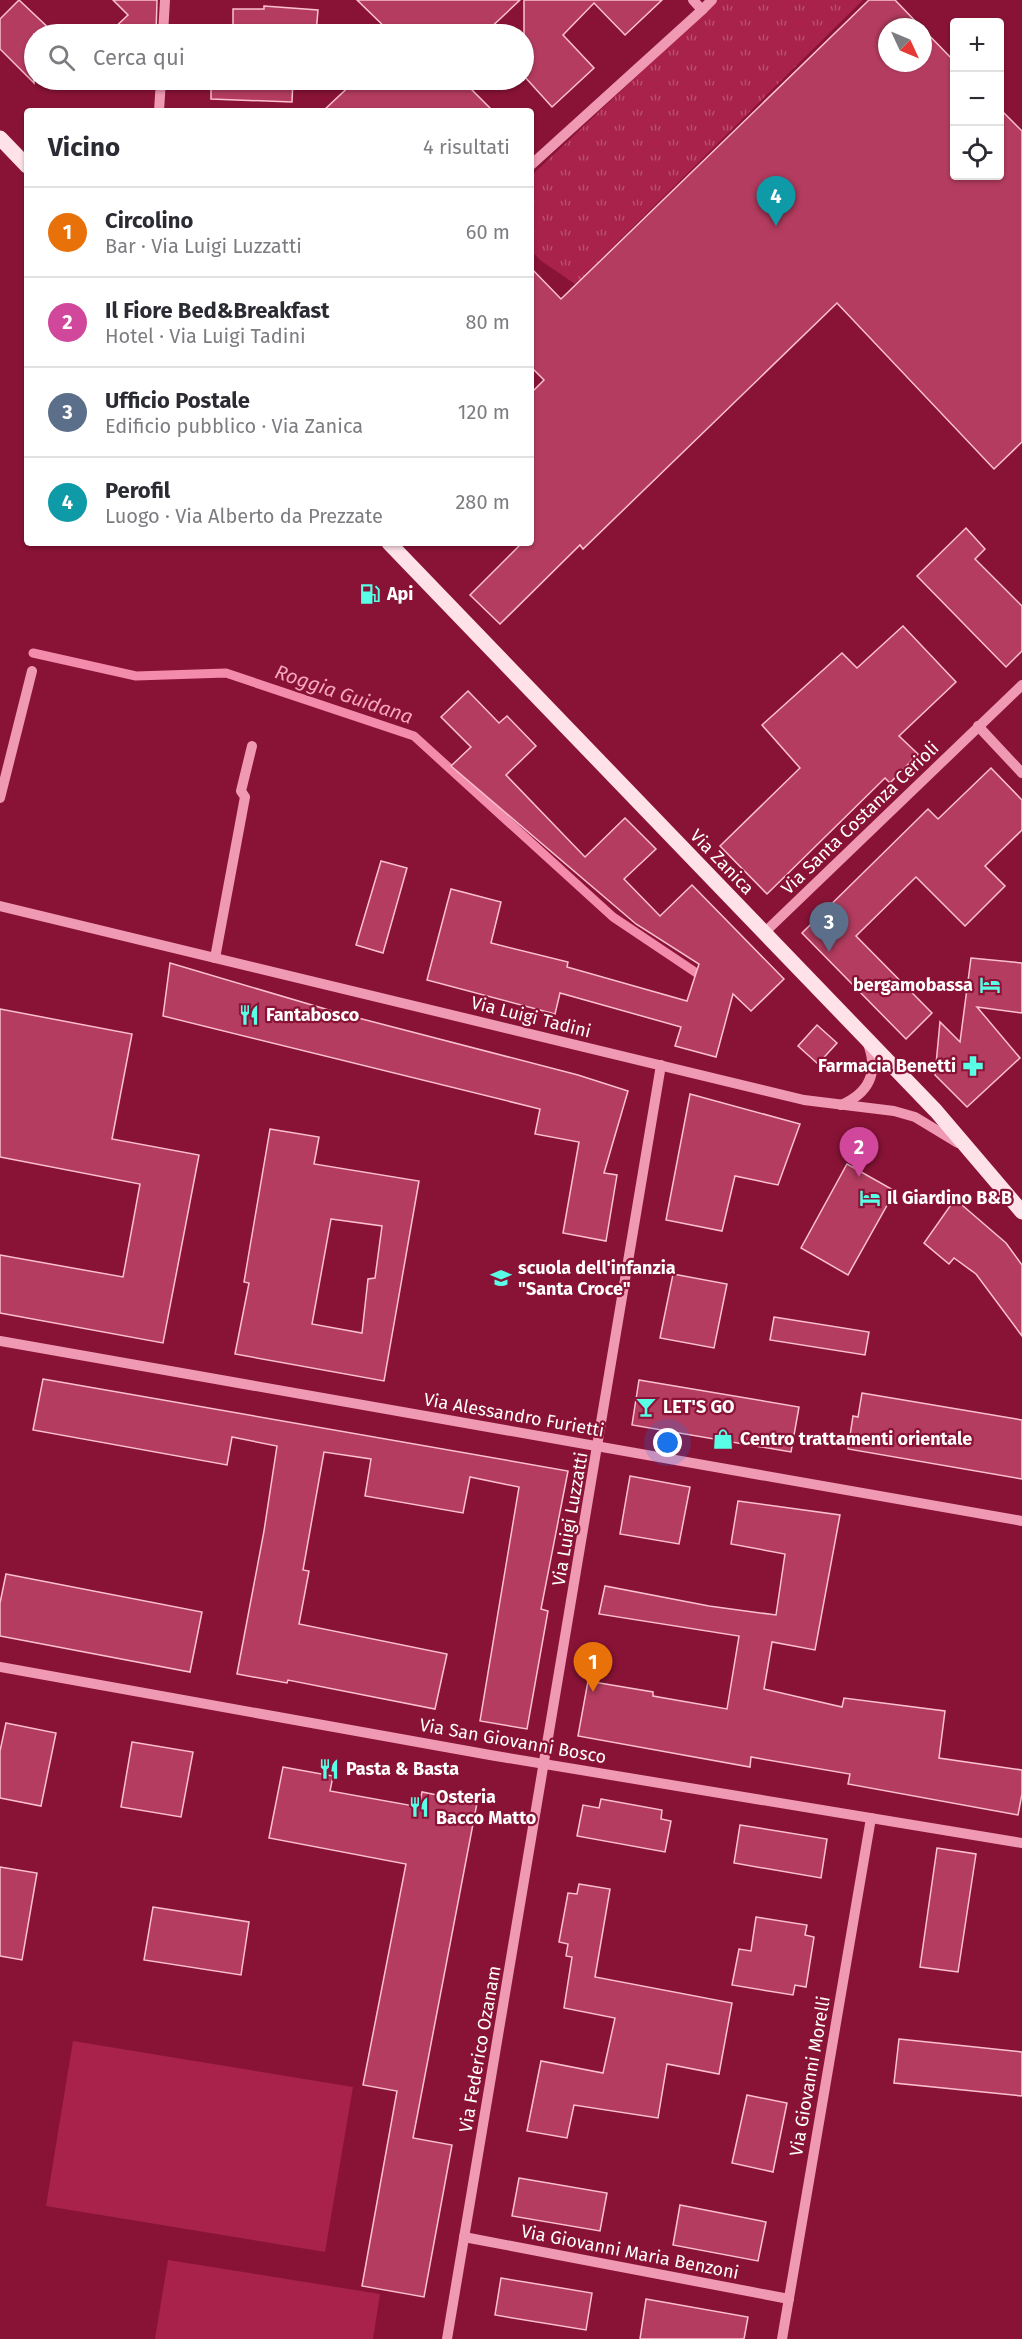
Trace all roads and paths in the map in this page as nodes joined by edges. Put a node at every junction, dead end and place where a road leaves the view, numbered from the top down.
1 (165, 0) edge
2 (693, 0) edge
3 (712, 0) edge
4 (702, 10) junction
5 (164, 24) edge
6 (160, 90) edge
7 (159, 108) edge
8 (0, 138) edge
9 (534, 162) edge
10 (24, 163) edge
11 (392, 546) edge
12 (32, 671) dead end
13 (1022, 685) edge
14 (978, 726) junction
15 (252, 746) dead end
16 (1022, 773) edge
17 (0, 798) edge
18 (0, 906) edge
19 (764, 933) junction
20 (215, 958) junction
21 (867, 1041) junction
22 (661, 1065) junction
23 (838, 1106) junction
24 (968, 1150) junction
25 (1022, 1212) edge
26 (0, 1341) edge
27 (599, 1446) junction
28 (1022, 1521) edge
29 (0, 1667) edge
30 (544, 1764) junction
31 (871, 1818) junction
32 (1022, 1843) edge
33 (464, 2237) junction
34 (789, 2300) junction
35 (447, 2339) edge
36 (782, 2339) edge

1 - 5 street
2 - 4 street
3 - 4 street
4 - 9 street
6 - 7 street
8 - 10 main road
11 - 19 main road, Via Zanica
12 - 17 street
13 - 14 street, Via Santa Costanza Cerioli
14 - 16 street
14 - 19 street, Via Santa Costanza Cerioli
15 - 20 street
18 - 20 street, Via Luigi Tadini
19 - 21 main road, Via Zanica
20 - 22 street, Via Luigi Tadini
21 - 23 street
21 - 24 main road, Via Zanica
22 - 23 street, Via Luigi Tadini
22 - 27 street, Via Luigi Luzzatti
23 - 24 street, Via Luigi Tadini
24 - 25 main road, Via Zanica
26 - 27 street, Via Alessandro Furietti
27 - 28 street, Via Alessandro Furietti
27 - 30 street, Via Luigi Luzzatti
29 - 30 street, Via San Giovanni Bosco
30 - 31 street, Via San Giovanni Bosco
30 - 33 street, Via Federico Ozanam
31 - 32 street, Via San Giovanni Bosco
31 - 34 street, Via Giovanni Morelli
33 - 34 street, Via Giovanni Maria Benzoni
33 - 35 street, Via Federico Ozanam
34 - 36 street, Via Giovanni Morelli

